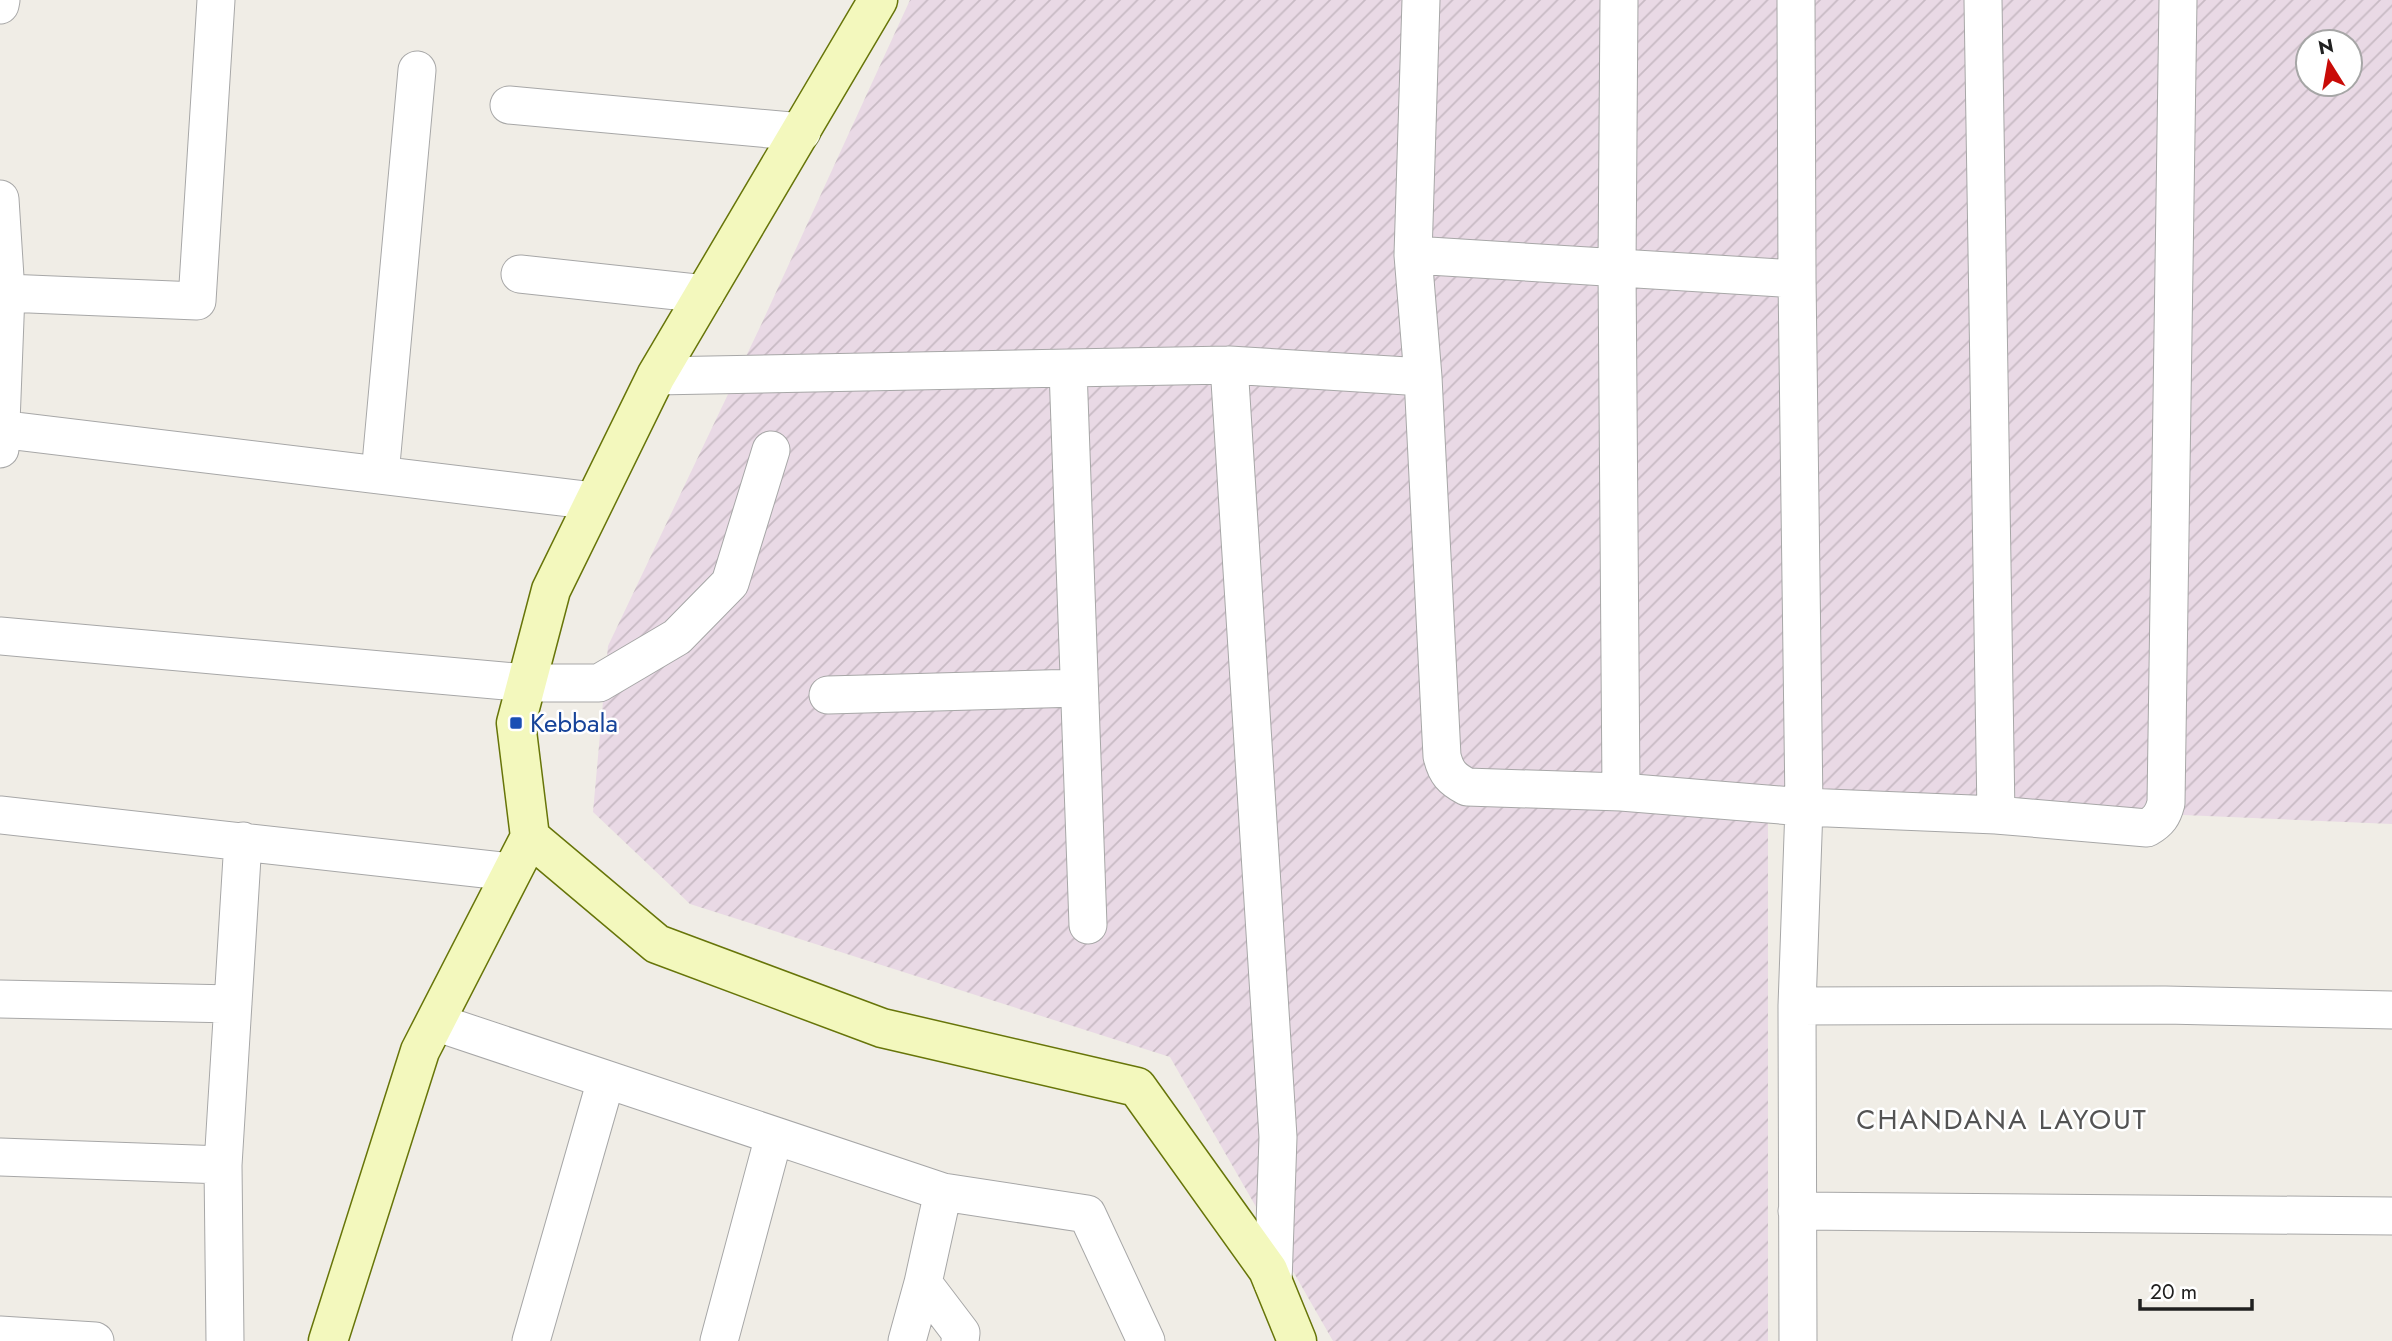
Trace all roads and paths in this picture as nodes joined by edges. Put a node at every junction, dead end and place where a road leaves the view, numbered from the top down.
1 (216, 0) edge
2 (878, 0) edge
3 (1422, 0) edge
4 (1619, 0) edge
5 (1796, 0) edge
6 (1983, 0) edge
7 (2178, 0) edge
8 (417, 70) dead end
9 (509, 105) dead end
10 (802, 132) junction
11 (0, 199) edge
12 (1413, 256) junction
13 (1617, 268) junction
14 (520, 274) dead end
15 (1797, 279) junction
16 (6, 293) junction
17 (705, 294) junction
18 (1229, 365) junction
19 (1068, 369) junction
20 (656, 376) junction
21 (1423, 377) junction
22 (1, 436) edge
23 (771, 450) dead end
24 (380, 475) junction
25 (594, 501) junction
26 (0, 636) edge
27 (527, 683) junction
28 (1079, 688) junction
29 (828, 695) dead end
30 (1621, 792) junction
31 (1804, 807) junction
32 (0, 814) edge
33 (1996, 815) junction
34 (530, 837) junction
35 (243, 841) junction
36 (512, 872) junction
37 (1087, 925) dead end
38 (0, 999) edge
39 (233, 1004) junction
40 (1797, 1006) junction
41 (2392, 1010) edge
42 (435, 1022) junction
43 (606, 1080) junction
44 (774, 1136) junction
45 (0, 1157) edge
46 (223, 1166) junction
47 (943, 1192) junction
48 (1797, 1210) junction
49 (2392, 1216) edge
50 (923, 1283) junction
51 (1273, 1283) junction
52 (0, 1335) edge
53 (95, 1341) edge
54 (225, 1341) edge
55 (328, 1341) edge
56 (531, 1341) edge
57 (719, 1341) edge
58 (907, 1341) edge
59 (960, 1341) edge
60 (1146, 1341) edge
61 (1297, 1341) edge
62 (1798, 1341) edge

1 - 16 street
2 - 10 street
3 - 12 street
4 - 13 street
5 - 15 street
6 - 33 street
7 - 33 street
8 - 24 street
9 - 10 street
10 - 17 street
11 - 16 street
12 - 13 street
12 - 21 street
13 - 15 street
13 - 30 street
14 - 17 street
15 - 31 street
16 - 22 street
17 - 20 street
18 - 19 street
18 - 21 street
18 - 51 street
19 - 20 street
19 - 28 street
20 - 25 street
21 - 30 street
22 - 24 street
23 - 27 street
24 - 25 street
25 - 27 street
26 - 27 street
27 - 34 street
28 - 29 street
28 - 37 street
30 - 31 street
31 - 33 street
31 - 40 street
32 - 35 street
34 - 36 street
34 - 51 street
35 - 36 street
35 - 39 street
36 - 42 street
38 - 39 street
39 - 46 street
40 - 41 street
40 - 48 street
42 - 43 street
42 - 55 street
43 - 44 street
43 - 56 street
44 - 47 street
44 - 57 street
45 - 46 street
46 - 54 street
47 - 50 street
47 - 60 street
48 - 49 street
48 - 62 street
50 - 58 street
50 - 59 street
51 - 61 street
52 - 53 street

